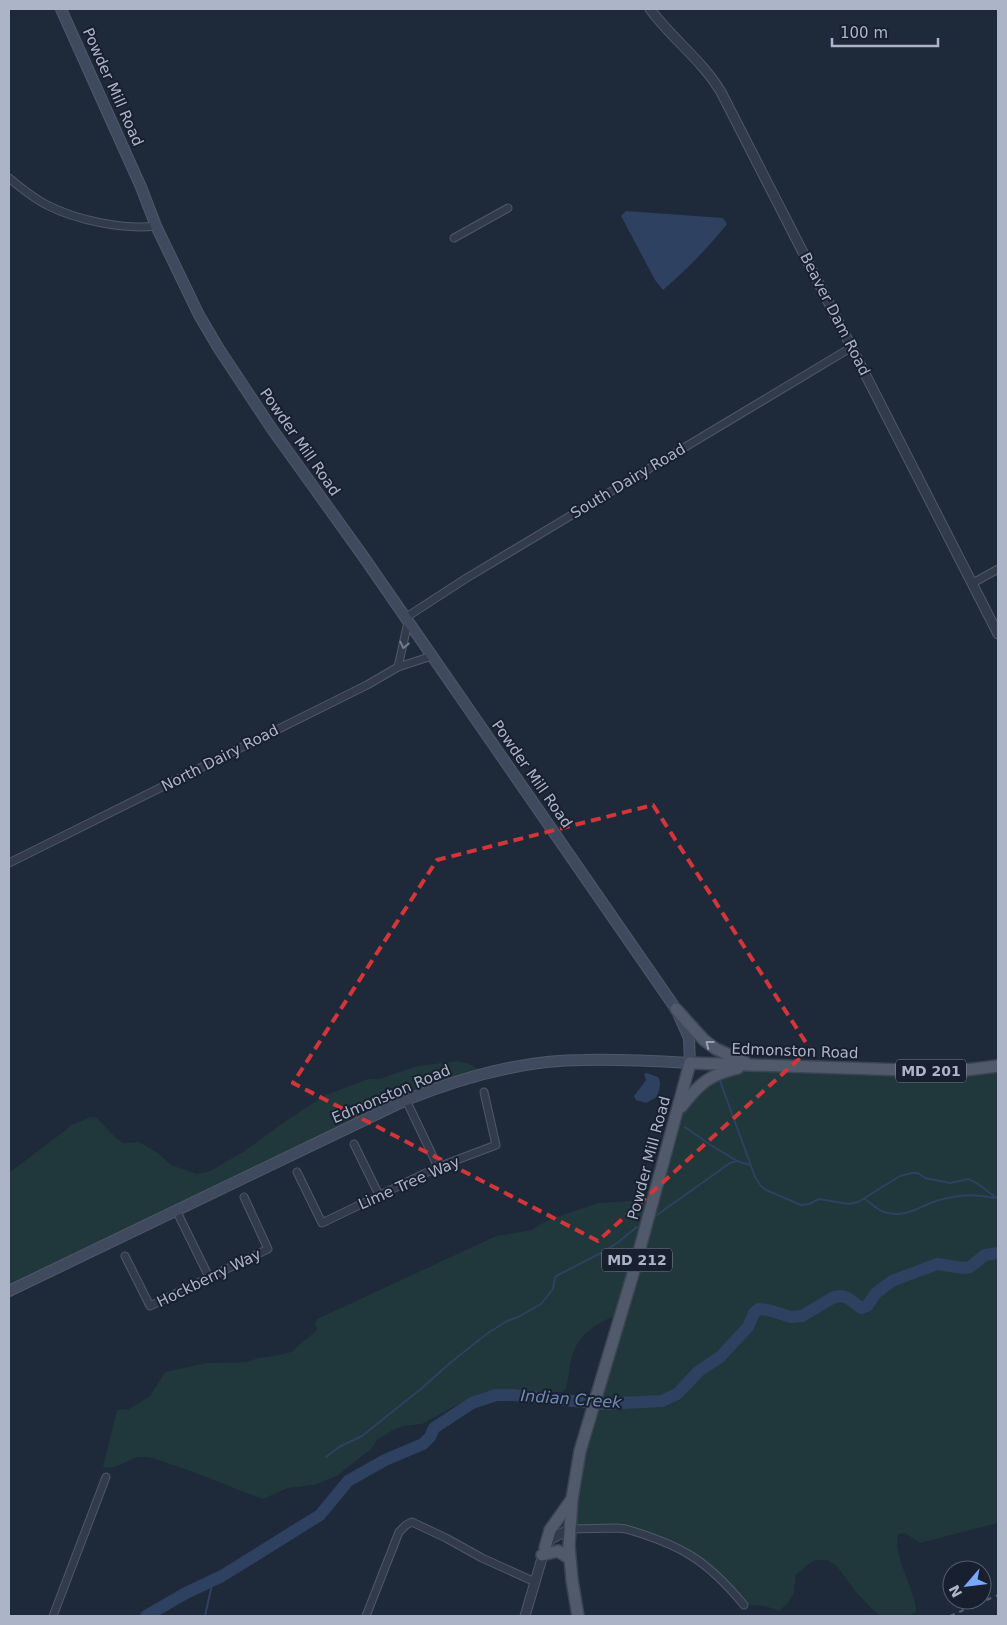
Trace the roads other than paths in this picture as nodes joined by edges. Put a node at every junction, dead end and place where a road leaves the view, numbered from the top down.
1 (61, 9) edge
2 (650, 9) edge
3 (9, 178) edge
4 (508, 208) dead end
5 (156, 226) junction
6 (454, 238) dead end
7 (852, 347) junction
8 (998, 569) edge
9 (973, 583) junction
10 (407, 620) junction
11 (998, 634) edge
12 (432, 656) junction
13 (398, 667) junction
14 (9, 863) edge
15 (676, 1009) junction
16 (690, 1063) junction
17 (751, 1064) junction
18 (998, 1066) edge
19 (484, 1092) dead end
20 (406, 1100) junction
21 (678, 1110) junction
22 (354, 1144) dead end
23 (438, 1167) junction
24 (297, 1172) dead end
25 (379, 1195) junction
26 (244, 1197) dead end
27 (176, 1210) junction
28 (125, 1256) dead end
29 (209, 1278) junction
30 (9, 1291) edge
31 (106, 1477) dead end
32 (572, 1499) junction
33 (570, 1529) junction
34 (544, 1551) junction
35 (569, 1558) junction
36 (535, 1582) junction
37 (744, 1605) dead end
38 (53, 1616) edge
39 (366, 1616) edge
40 (525, 1616) edge
41 (578, 1616) edge

1 - 5 main road, Powder Mill Road
2 - 7 street, Beaver Dam Road
3 - 5 street
4 - 6 street
5 - 10 main road, Powder Mill Road
7 - 9 street, Beaver Dam Road
7 - 10 street, South Dairy Road
8 - 9 street
9 - 11 street, Beaver Dam Road
10 - 12 main road, Powder Mill Road
10 -> 13 street
12 - 13 street, North Dairy Road
12 - 15 main road, Powder Mill Road
13 - 14 street, North Dairy Road
15 - 16 main road, Powder Mill Road
17 -> 15 main road
16 - 17 main road, Edmonston Road / MD 201
16 - 20 main road, Edmonston Road
16 - 21 main road, Powder Mill Road / MD 212
17 - 18 main road, Edmonston Road / MD 201
17 - 21 main road
19 - 23 street, Lime Tree Way
20 - 23 street
20 - 27 main road, Edmonston Road
21 - 32 main road, Powder Mill Road / MD 212
22 - 25 street
23 - 25 street, Lime Tree Way
24 - 25 street, Lime Tree Way
26 - 29 street, Hockberry Way
27 - 29 street
27 - 30 main road, Edmonston Road
28 - 29 street, Hockberry Way
31 - 38 street
32 - 33 main road, Powder Mill Road / MD 212
32 - 34 main road
33 - 34 street
33 - 35 main road, Powder Mill Road / MD 212
33 - 37 street
34 - 35 main road
34 - 36 street
35 - 41 main road, Powder Mill Road / MD 212
36 - 39 street
36 - 40 street

